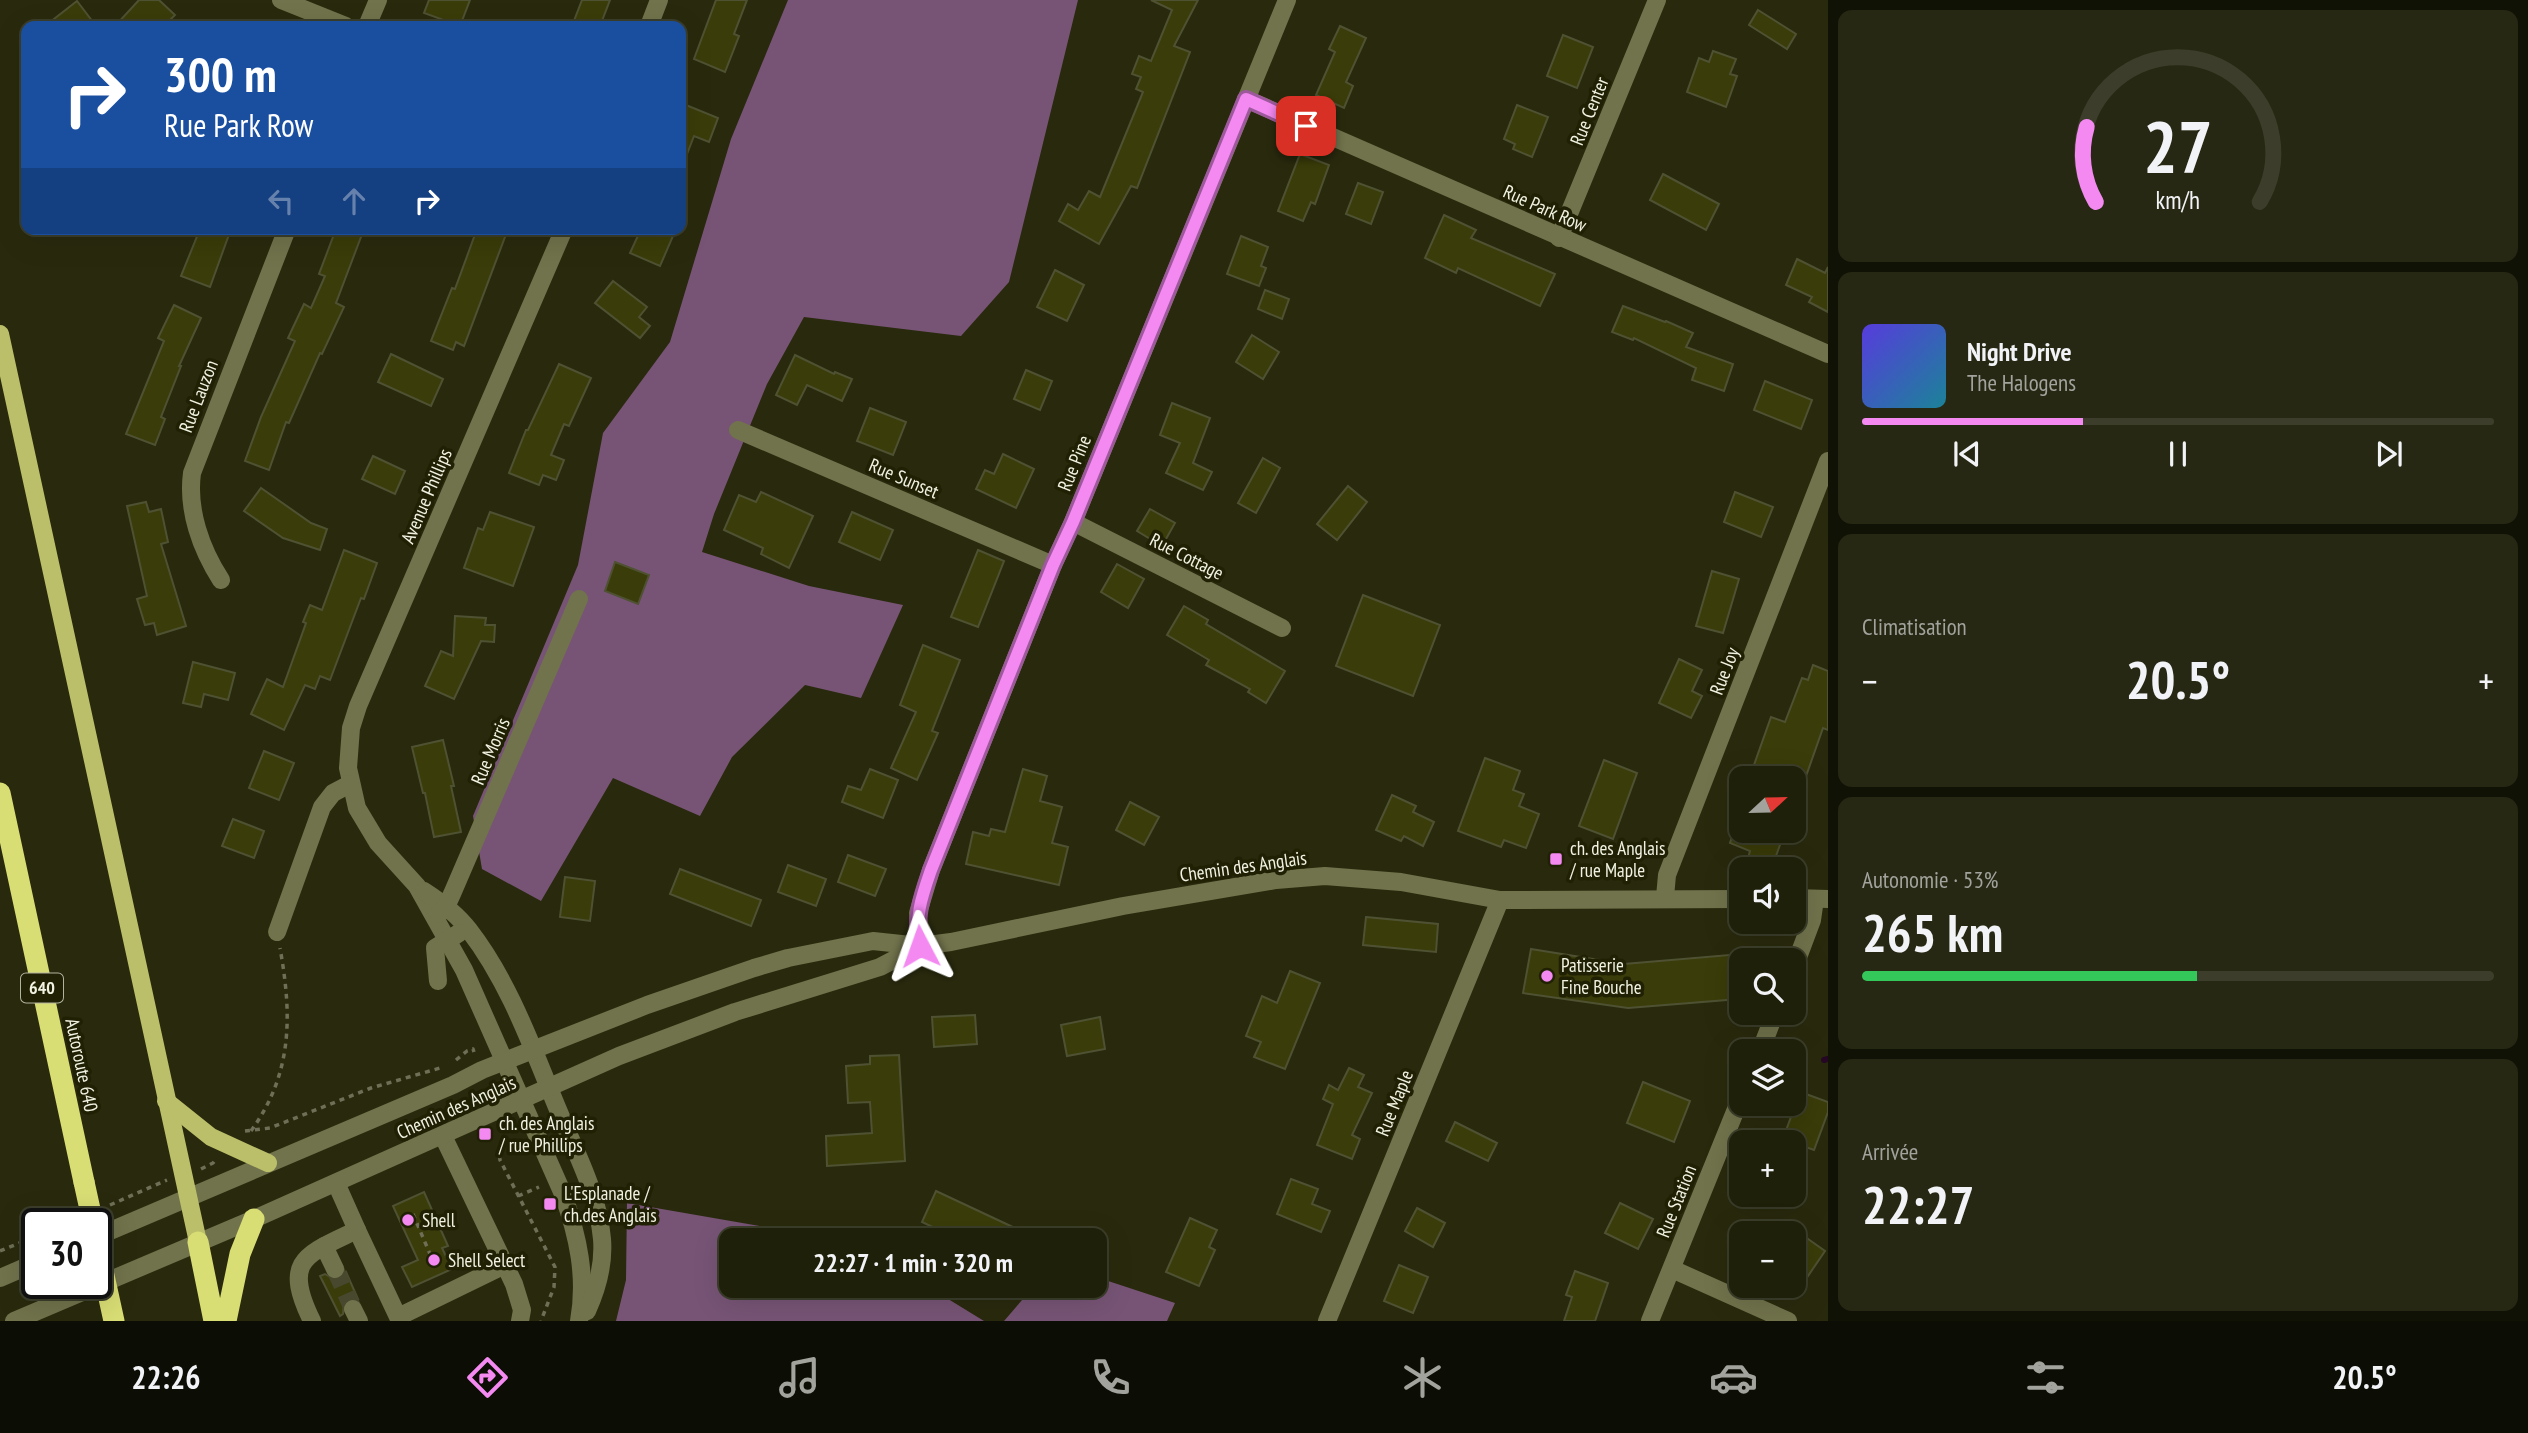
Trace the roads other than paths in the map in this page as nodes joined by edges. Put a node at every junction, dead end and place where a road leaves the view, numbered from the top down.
1 (281, 0) edge
2 (379, 0) edge
3 (659, 0) edge
4 (1287, 0) edge
5 (1657, 0) edge
6 (334, 21) edge
7 (369, 21) edge
8 (651, 21) edge
9 (1246, 99) junction
10 (285, 235) edge
11 (561, 235) edge
12 (1559, 238) junction
13 (0, 334) edge
14 (1828, 354) edge
15 (738, 430) dead end
16 (1828, 461) edge
17 (1073, 522) junction
18 (1053, 565) junction
19 (221, 580) dead end
20 (579, 598) dead end
21 (1282, 628) dead end
22 (350, 783) junction
23 (0, 793) edge
24 (1665, 898) junction
25 (1729, 899) edge
26 (1822, 899) edge
27 (1500, 900) junction
28 (441, 912) junction
29 (468, 929) junction
30 (277, 932) road end
31 (448, 939) junction
32 (920, 946) junction
33 (1802, 948) edge
34 (438, 981) dead end
35 (533, 1051) junction
36 (505, 1061) junction
37 (549, 1089) junction
38 (166, 1101) junction
39 (521, 1102) junction
40 (1733, 1116) edge
41 (443, 1136) junction
42 (268, 1163) junction
43 (336, 1183) junction
44 (187, 1198) junction
45 (95, 1208) edge
46 (254, 1219) junction
47 (357, 1230) junction
48 (112, 1231) edge
49 (198, 1242) junction
50 (324, 1246) junction
51 (505, 1265) junction
52 (21, 1269) edge
53 (335, 1269) tunnel mouth
54 (1672, 1269) junction
55 (0, 1278) edge
56 (109, 1299) edge
57 (393, 1319) edge
58 (14, 1321) edge
59 (114, 1321) edge
60 (214, 1321) edge
61 (226, 1321) edge
62 (312, 1321) edge
63 (520, 1321) edge
64 (581, 1321) edge
65 (1327, 1321) edge
66 (1650, 1321) edge
67 (1787, 1321) edge

1 - 6 street
2 - 7 street
3 - 8 street
4 - 9 street, Rue Pine
5 - 12 street, Rue Center
9 - 12 street, Rue Park Row
9 - 17 street, Rue Pine
10 - 19 street, Rue Lauzon
11 - 22 street, Avenue Phillips
12 - 14 street, Rue Park Row
13 - 38 main road
15 - 18 street, Rue Sunset
16 - 24 street, Rue Joy
17 - 18 street, Rue Pine
17 - 21 street, Rue Cottage
18 - 32 street, Rue Pine
20 - 28 street, Rue Morris
22 - 28 street, Avenue Phillips
22 - 30 street
23 - 45 highway, Autoroute 640 / 640, bridge
24 - 25 street, Chemin des Anglais
24 - 27 street, Chemin des Anglais
26 - 33 street
27 - 32 street, Chemin des Anglais
27 - 65 street, Rue Maple
28 - 29 street, Avenue Phillips
28 - 31 street, Avenue Phillips
29 - 31 street
29 - 35 street, Avenue Phillips
31 - 34 street
31 - 36 street, Avenue Phillips
32 - 35 street, Chemin des Anglais
32 - 37 street, Chemin des Anglais
35 - 36 street, Chemin des Anglais
35 - 37 street, Avenue Phillips
36 - 39 street, Avenue Phillips
36 - 42 street, Chemin des Anglais
37 - 39 street, Chemin des Anglais
37 - 64 street, Avenue Phillips
38 - 42 main road
38 - 44 main road
39 - 41 street, Chemin des Anglais
39 - 64 street, Avenue Phillips
40 - 54 street, Rue Station
41 - 43 street, Chemin des Anglais
41 - 51 street
42 - 44 street, Chemin des Anglais
43 - 46 street, Chemin des Anglais
43 - 47 street
44 - 48 street, Chemin des Anglais
44 - 49 main road
46 - 49 street, Chemin des Anglais
46 - 61 highway
47 - 50 street
47 - 57 street
49 - 58 street, Chemin des Anglais
49 - 60 highway
50 - 53 street
50 - 62 street
51 - 57 street
51 - 63 street
52 - 55 street
54 - 66 street, Rue Station
54 - 67 street
56 - 59 highway, bridge

